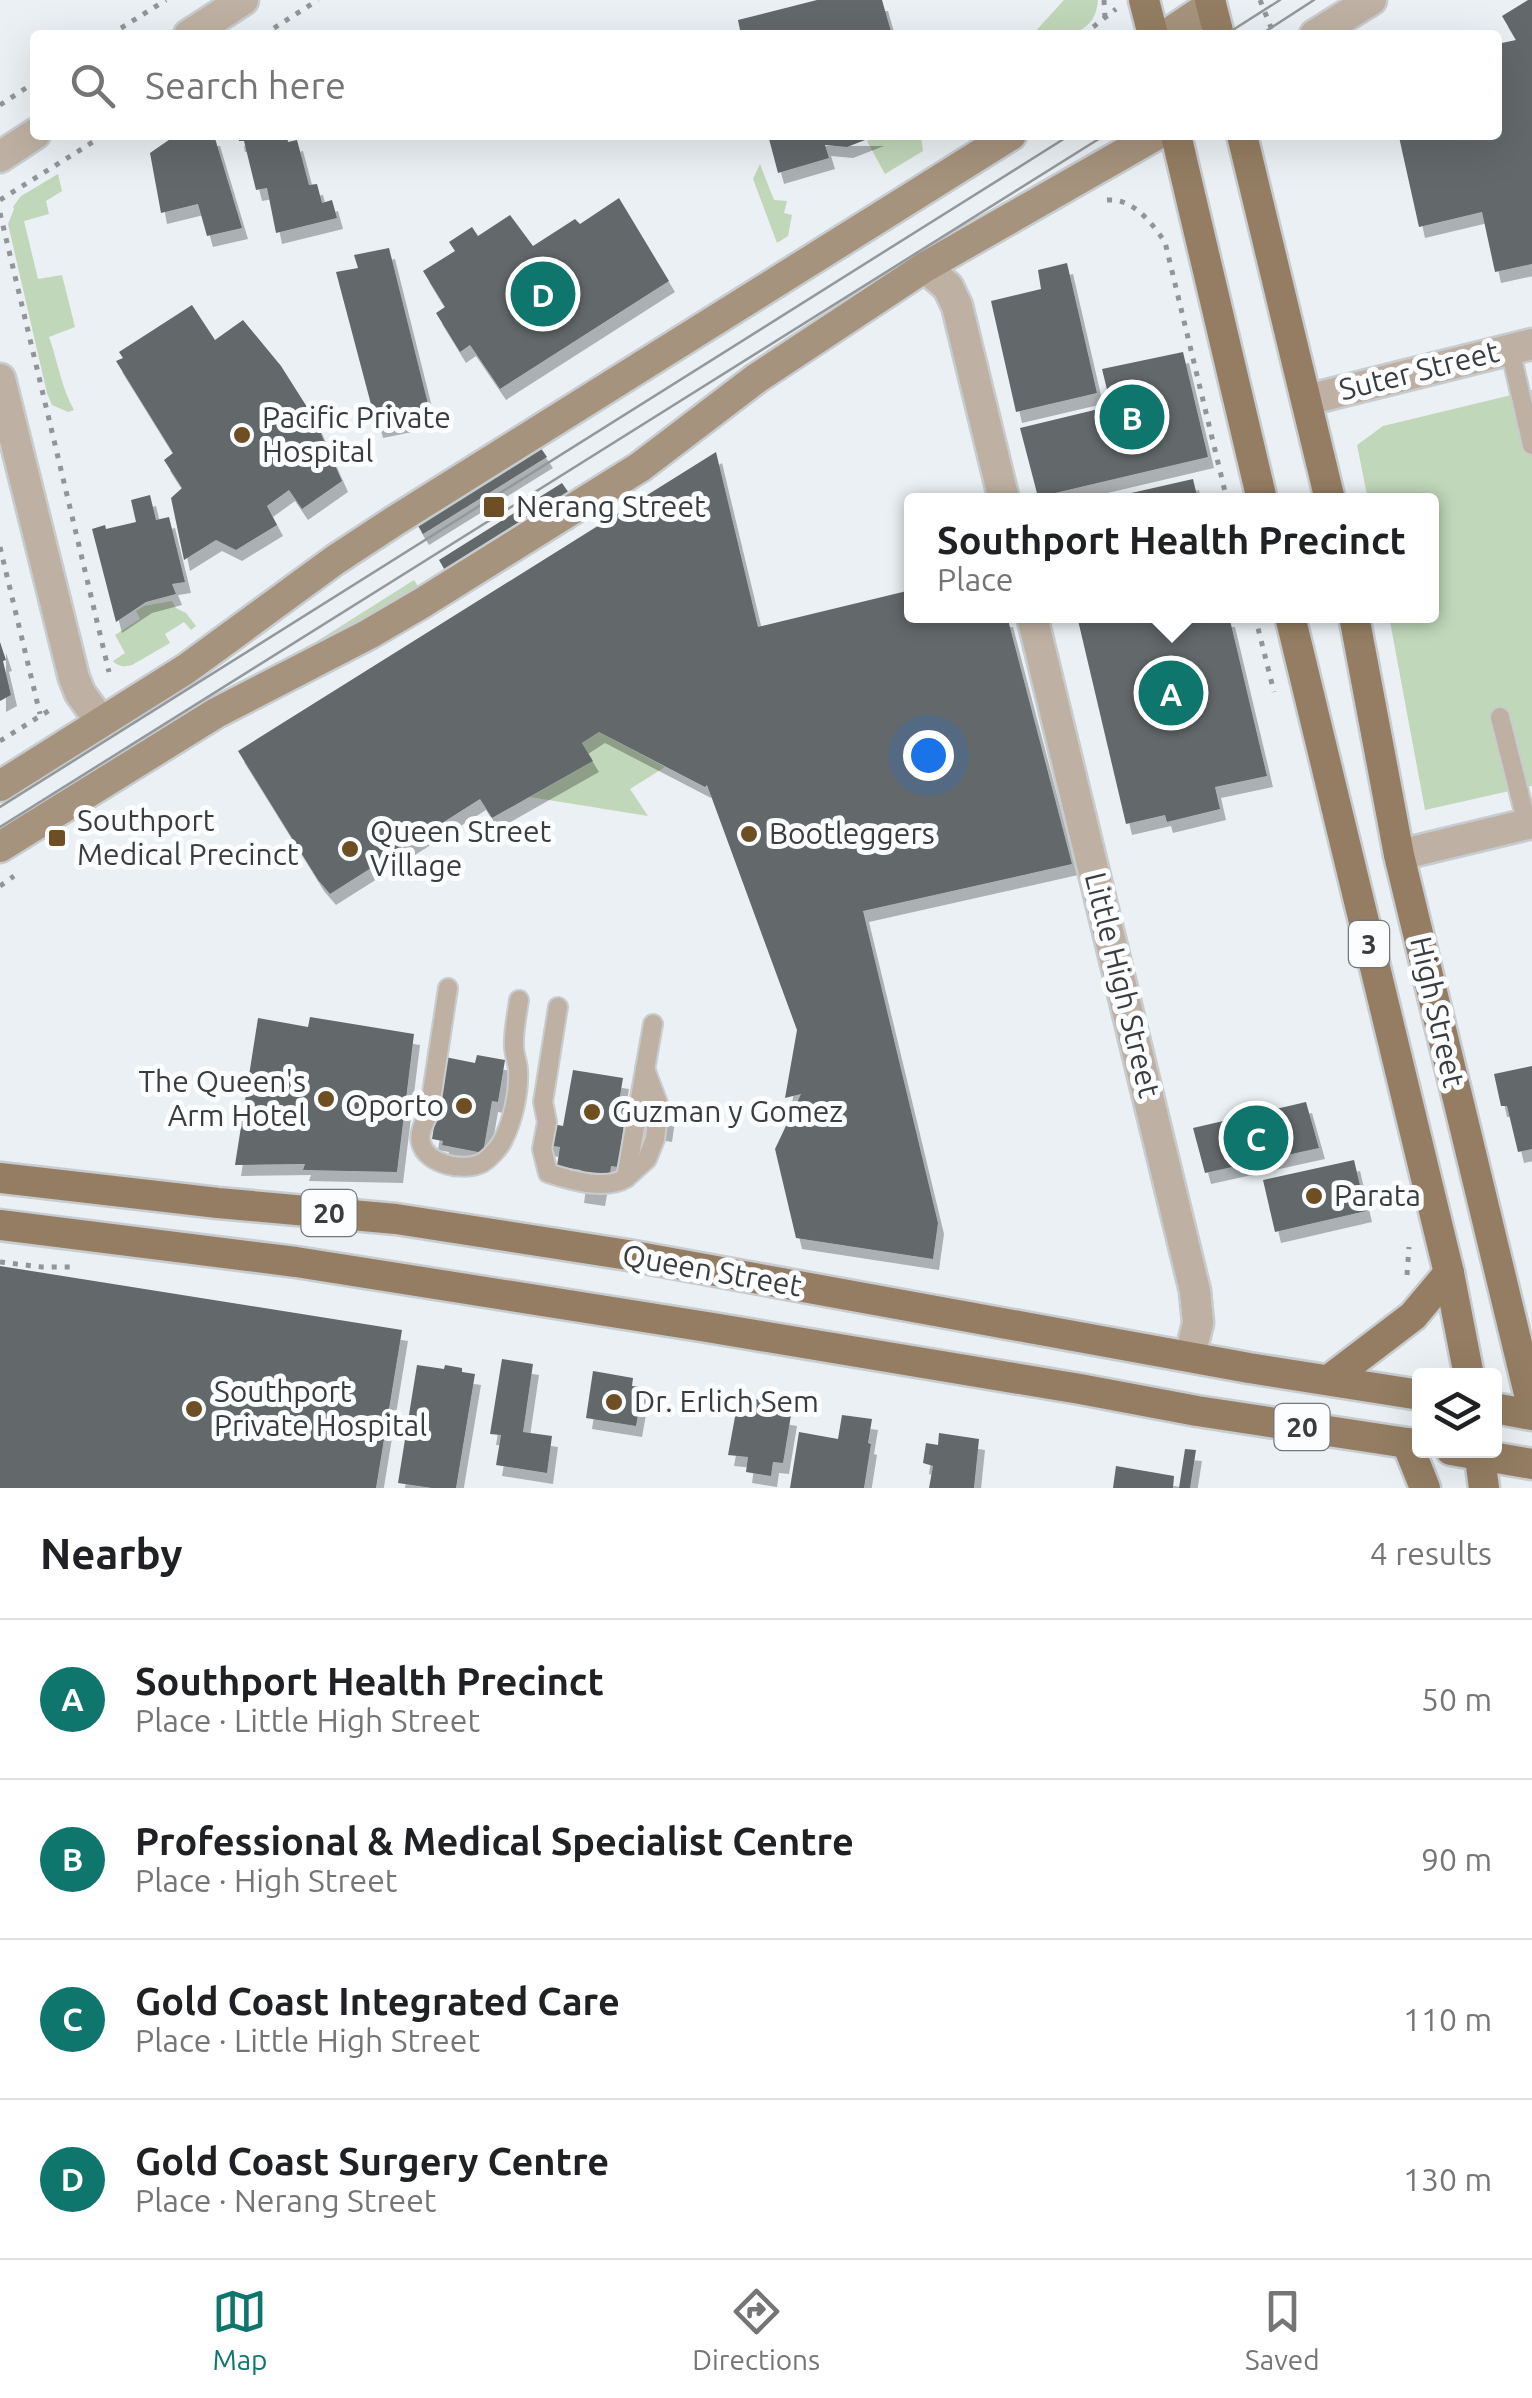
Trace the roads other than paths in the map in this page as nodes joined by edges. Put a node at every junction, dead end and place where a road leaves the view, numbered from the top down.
1 (243, 0) edge
2 (1371, 0) edge
3 (1131, 4) edge
4 (1215, 10) edge
5 (197, 30) edge
6 (1149, 30) edge
7 (1176, 30) edge
8 (1323, 30) edge
9 (30, 137) edge
10 (1003, 140) edge
11 (1147, 140) edge
12 (1177, 140) edge
13 (1243, 140) edge
14 (0, 157) edge
15 (925, 267) junction
16 (1521, 346) edge
17 (0, 379) edge
18 (1307, 400) junction
19 (1532, 445) edge
20 (1002, 493) edge
21 (1260, 493) edge
22 (1328, 493) edge
23 (1034, 623) edge
24 (1292, 623) edge
25 (1355, 623) edge
26 (1500, 717) dead end
27 (102, 722) junction
28 (0, 786) edge
29 (1529, 823) edge
30 (0, 848) edge
31 (1399, 854) junction
32 (448, 988) dead end
33 (519, 1000) dead end
34 (558, 1007) dead end
35 (652, 1024) dead end
36 (0, 1178) edge
37 (0, 1225) edge
38 (1448, 1274) junction
39 (1502, 1283) junction
40 (1532, 1304) edge
41 (1190, 1356) junction
42 (1467, 1368) edge
43 (1329, 1380) junction
44 (1412, 1394) edge
45 (1532, 1406) edge
46 (1502, 1409) edge
47 (1532, 1415) edge
48 (1412, 1444) edge
49 (1417, 1458) edge
50 (1472, 1458) edge
51 (1501, 1458) edge
52 (1532, 1464) edge
53 (1426, 1488) edge
54 (1484, 1488) edge

1 - 5 street
2 - 8 street
3 - 6 main road
4 - 7 main road
9 - 14 street
10 - 27 main road
11 - 15 main road
12 - 21 main road
13 - 18 main road
15 - 20 street
15 - 30 main road
16 - 18 street, Suter Street
16 - 19 lane
17 - 27 street
18 - 22 main road
23 - 41 street, Little High Street
24 - 38 main road, High Street / 3
25 - 31 main road, High Street / 3
26 - 29 lane
27 - 28 main road
29 - 31 street
31 - 39 main road, High Street / 3
32 - 33 lane
34 - 35 lane
36 - 41 main road, Queen Street / 20
37 - 48 main road, Queen Street / 20
38 - 42 main road, High Street / 3
38 - 43 main road
39 - 40 main road
39 - 45 main road, High Street / 3
41 - 43 main road, Queen Street / 20
43 - 44 main road, Queen Street / 20
46 - 47 main road
49 - 53 main road
50 - 54 main road
51 - 52 main road

